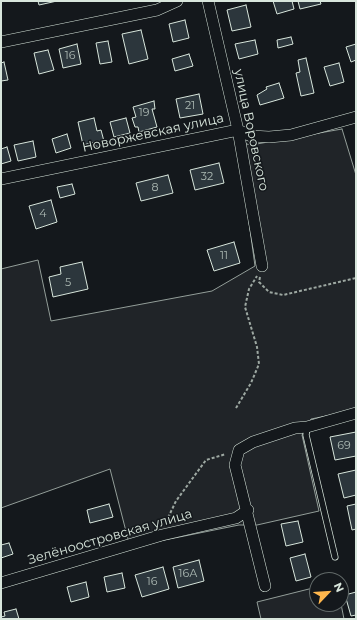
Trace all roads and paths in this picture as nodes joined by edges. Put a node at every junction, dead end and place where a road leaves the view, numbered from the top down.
1 (177, 1) edge
2 (208, 1) edge
3 (1, 42) edge
4 (356, 117) edge
5 (238, 130) junction
6 (1, 178) edge
7 (262, 266) junction
8 (356, 278) edge
9 (236, 408) dead end
10 (356, 413) edge
11 (307, 427) junction
12 (239, 450) junction
13 (248, 510) junction
14 (162, 535) junction
15 (335, 557) dead end
16 (1, 583) edge
17 (265, 586) dead end

1 - 3 street
2 - 5 street, улица Воровского
4 - 5 street, Новоржевская улица
5 - 6 street, Новоржевская улица
5 - 7 street, улица Воровского
7 - 8 path
7 - 9 path
10 - 11 street
11 - 12 street
11 - 15 lane
12 - 13 street
12 - 14 path
13 - 14 street, Зелёноостровская улица
13 - 17 street
14 - 16 street, Зелёноостровская улица

